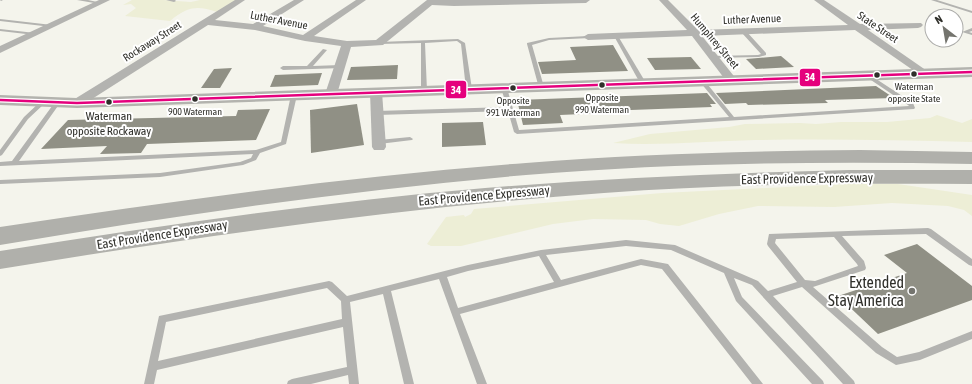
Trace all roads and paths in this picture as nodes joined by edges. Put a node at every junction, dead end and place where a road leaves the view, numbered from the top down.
1 (79, 0) edge
2 (168, 0) edge
3 (241, 0) edge
4 (300, 0) edge
5 (362, 0) edge
6 (586, 0) edge
7 (663, 0) edge
8 (818, 0) edge
9 (933, 0) edge
10 (174, 1) edge
11 (431, 1) edge
12 (103, 2) edge
13 (972, 12) edge
14 (0, 20) edge
15 (206, 22) junction
16 (918, 25) dead end
17 (52, 26) junction
18 (255, 27) junction
19 (856, 27) junction
20 (972, 29) edge
21 (0, 30) edge
22 (744, 32) junction
23 (35, 34) junction
24 (694, 34) junction
25 (972, 34) edge
26 (616, 36) junction
27 (588, 37) joint
28 (305, 38) junction
29 (423, 41) junction
30 (379, 43) junction
31 (347, 44) junction
32 (0, 50) edge
33 (325, 50) dead end
34 (713, 57) junction
35 (340, 67) junction
36 (283, 68) dead end
37 (308, 68) junction
38 (972, 72) edge
39 (924, 74) junction
40 (867, 75) junction
41 (732, 80) junction
42 (702, 81) junction
43 (643, 83) junction
44 (541, 87) junction
45 (504, 88) junction
46 (469, 89) junction
47 (424, 91) junction
48 (376, 92) junction
49 (331, 94) junction
50 (294, 95) junction
51 (0, 100) edge
52 (50, 103) junction
53 (77, 103) junction
54 (510, 109) junction
55 (377, 113) junction
56 (733, 119) junction
57 (410, 139) dead end
58 (379, 144) joint
59 (256, 152) junction
60 (0, 154) edge
61 (972, 158) edge
62 (14, 163) junction
63 (0, 164) edge
64 (972, 177) edge
65 (0, 182) edge
66 (836, 234) junction
67 (0, 236) edge
68 (541, 253) junction
69 (0, 260) edge
70 (972, 263) edge
71 (727, 270) junction
72 (442, 275) junction
73 (803, 283) junction
74 (559, 284) junction
75 (386, 290) junction
76 (766, 295) junction
77 (345, 300) junction
78 (455, 312) junction
79 (347, 322) junction
80 (972, 335) edge
81 (152, 367) junction
82 (352, 370) junction
83 (148, 384) edge
84 (292, 384) edge
85 (354, 384) edge
86 (409, 384) edge
87 (482, 384) edge
88 (758, 384) edge
89 (819, 384) edge
90 (850, 384) edge

1 - 12 lane
2 - 10 lane
3 - 15 street, Rockaway Street
4 - 18 street
5 - 28 street
6 - 11 street
7 - 24 street, Humphrey Street
8 - 19 street, State Street
9 - 13 lane
11 - 30 street
12 - 17 street
14 - 17 lane
15 - 18 street, Luther Avenue
15 - 53 street, Rockaway Street
16 - 19 street, Luther Avenue
17 - 23 street
18 - 28 street, Luther Avenue
19 - 22 street, Luther Avenue
19 - 39 street, State Street
20 - 25 lane
21 - 23 lane
22 - 24 street, Luther Avenue
22 - 34 lane
23 - 32 street
24 - 26 street, Luther Avenue
24 - 34 street, Humphrey Street
26 - 27 street, Luther Avenue
26 - 43 lane
27 - 44 lane
28 - 31 street, Luther Avenue
29 - 30 lane
29 - 46 lane
29 - 47 lane
30 - 31 street, Luther Avenue
31 - 35 street
33 - 37 lane
34 - 41 street, Humphrey Street
35 - 37 lane
35 - 49 street
36 - 37 lane
38 - 39 main road
39 - 40 main road
40 - 41 main road
40 - 56 lane
41 - 42 main road
42 - 43 main road
42 - 56 lane
43 - 44 main road
44 - 45 main road
45 - 46 main road
45 - 54 lane
46 - 47 main road
47 - 48 main road
48 - 49 main road
48 - 55 street
49 - 50 main road
50 - 53 main road
50 - 59 lane
51 - 52 main road
52 - 53 main road
52 - 60 lane
52 - 62 lane
54 - 55 lane
54 - 56 lane
55 - 58 street
57 - 58 lane
59 - 62 lane
59 - 65 lane
61 - 67 highway, East Providence Expressway
62 - 63 lane
64 - 69 highway, East Providence Expressway
66 - 70 lane
66 - 73 lane
66 - 73 lane
68 - 71 lane
68 - 72 lane
68 - 74 lane
71 - 76 lane
71 - 89 lane
72 - 75 lane
72 - 78 lane
73 - 76 lane
73 - 80 lane
74 - 78 lane
74 - 88 lane
75 - 77 lane
75 - 86 lane
76 - 90 lane
77 - 79 lane
77 - 81 lane
78 - 87 lane
79 - 81 lane
79 - 82 lane
81 - 83 lane
82 - 84 lane
82 - 85 lane

